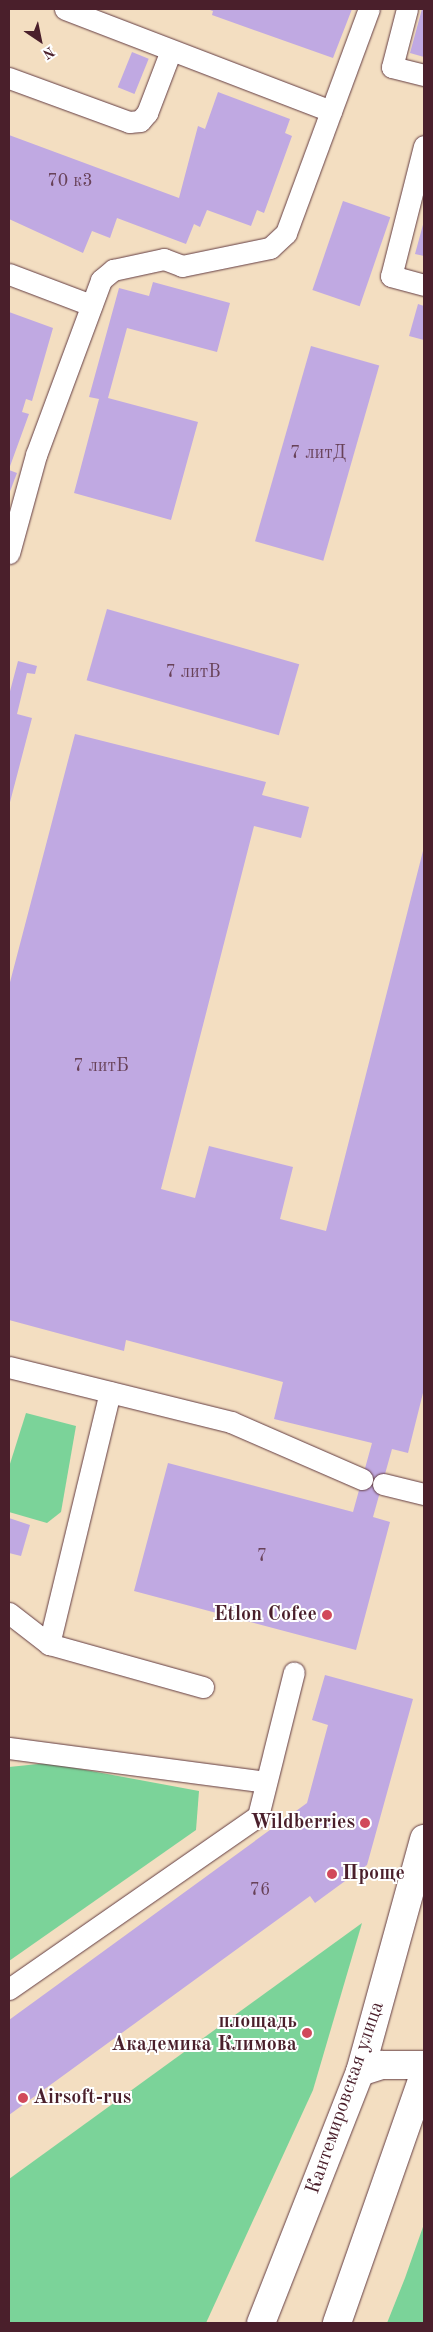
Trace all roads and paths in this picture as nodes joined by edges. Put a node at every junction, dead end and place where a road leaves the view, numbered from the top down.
1 (65, 9) edge
2 (369, 9) edge
3 (407, 9) edge
4 (171, 50) junction
5 (424, 75) edge
6 (9, 78) edge
7 (331, 111) junction
8 (424, 146) edge
9 (9, 274) edge
10 (424, 285) edge
11 (91, 305) junction
12 (9, 553) edge
13 (9, 1367) edge
14 (110, 1392) junction
15 (424, 1494) edge
16 (9, 1613) edge
17 (49, 1644) junction
18 (294, 1672) dead end
19 (203, 1687) dead end
20 (9, 1748) edge
21 (266, 1782) junction
22 (424, 1839) edge
23 (9, 1989) edge
24 (424, 2065) edge
25 (360, 2072) junction
26 (424, 2075) edge
27 (261, 2323) edge
28 (337, 2323) edge

1 - 4 lane
2 - 7 lane
3 - 5 lane
4 - 6 lane
4 - 7 lane
7 - 11 lane
8 - 10 lane
9 - 11 lane
11 - 12 lane
13 - 14 lane
14 - 15 lane
14 - 17 lane
16 - 17 lane
17 - 19 lane
18 - 21 lane
20 - 21 lane
21 - 23 lane
22 - 25 main road, Кантемировская улица
24 - 25 main road
25 - 27 main road, Кантемировская улица
26 - 28 main road

